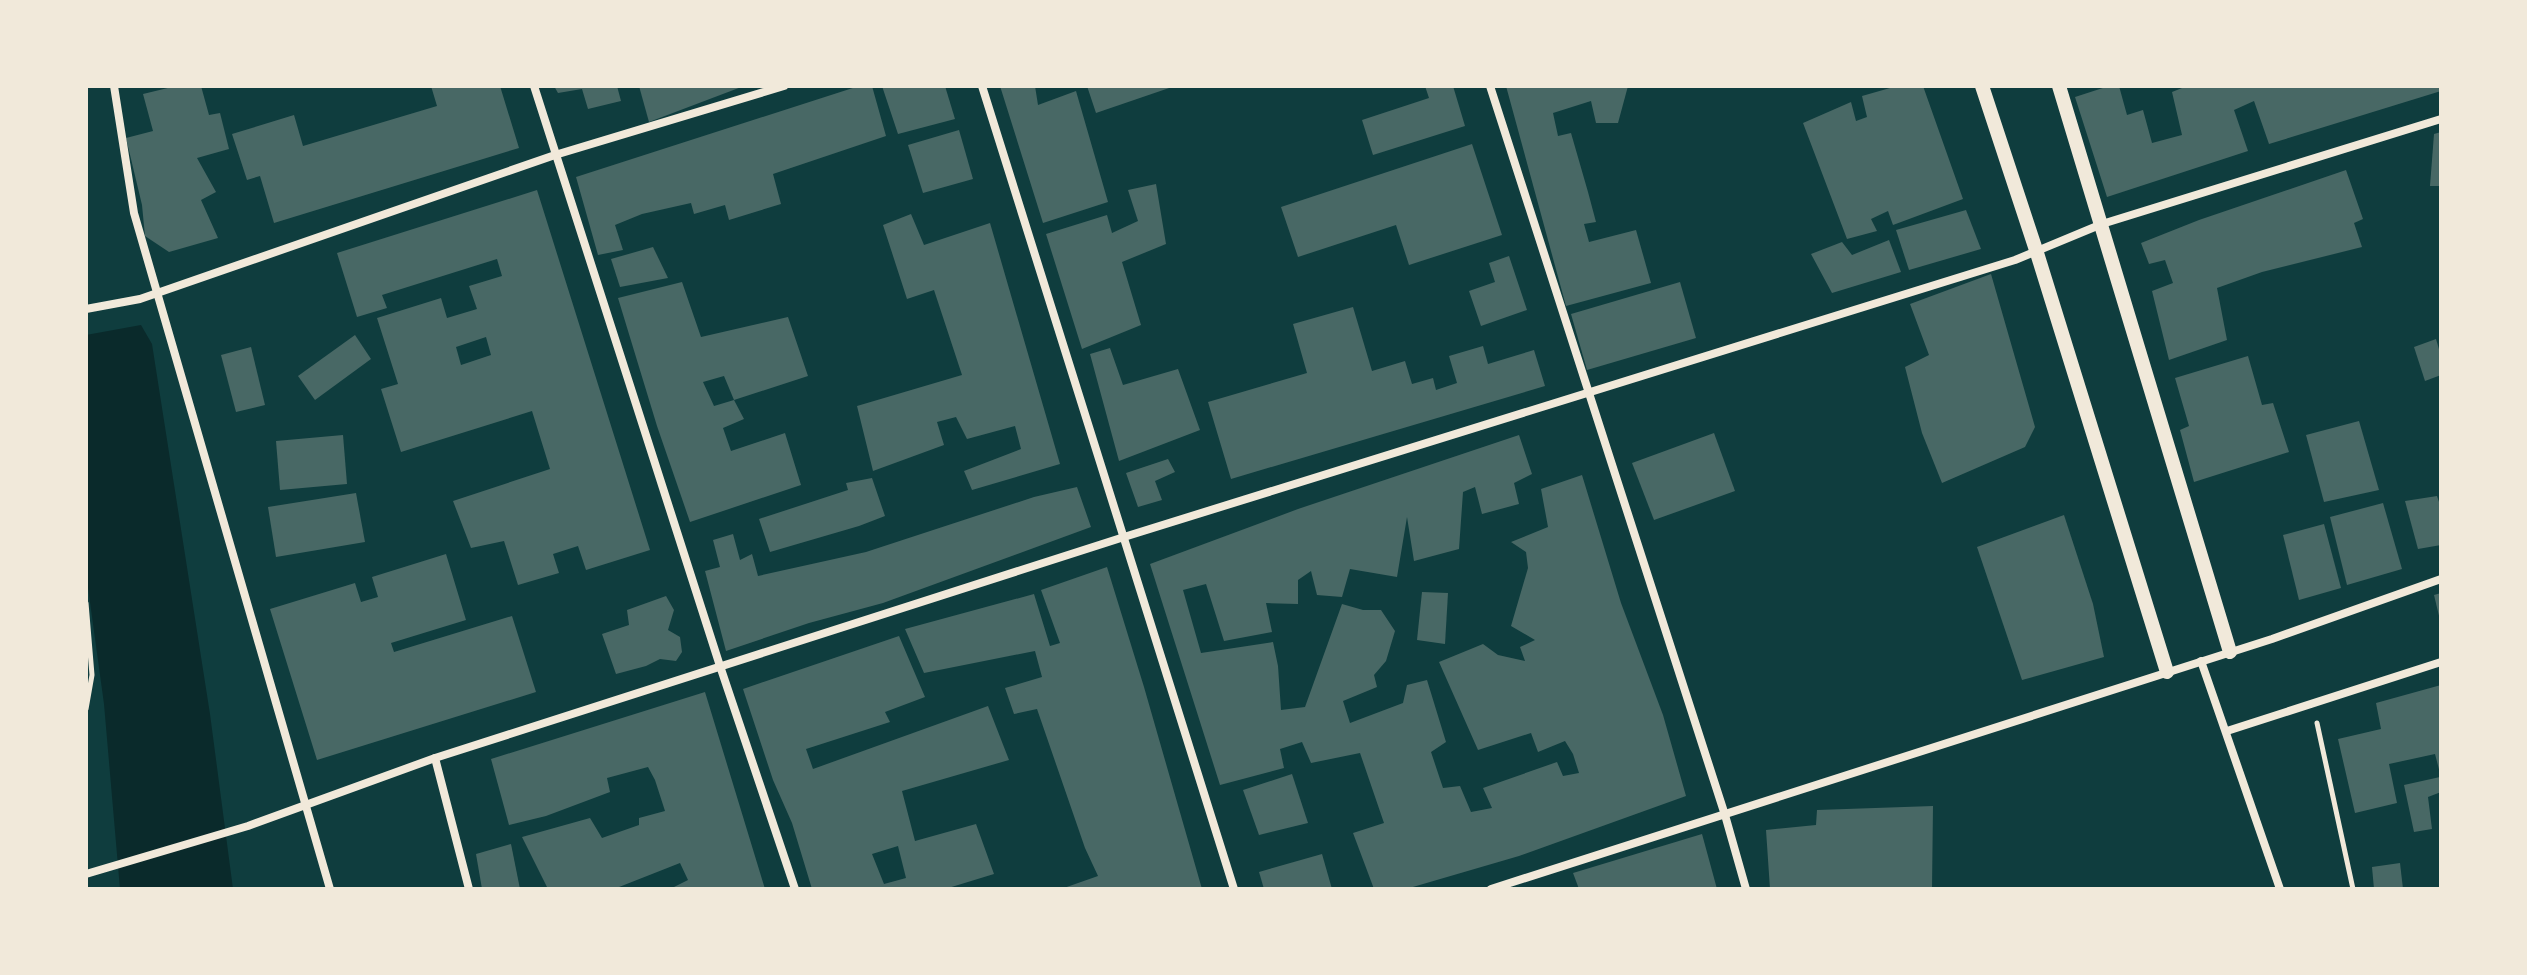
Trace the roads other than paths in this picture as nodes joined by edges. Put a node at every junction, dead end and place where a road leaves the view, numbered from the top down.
1 (114, 86) edge
2 (534, 86) edge
3 (784, 86) edge
4 (982, 86) edge
5 (1490, 86) edge
6 (1982, 86) edge
7 (2059, 86) edge
8 (2441, 119) edge
9 (555, 155) junction
10 (2102, 224) junction
11 (2037, 253) junction
12 (159, 292) junction
13 (86, 309) edge
14 (1589, 393) junction
15 (1124, 537) junction
16 (2441, 579) edge
17 (2230, 652) junction
18 (2201, 661) junction
19 (2441, 662) edge
20 (720, 666) junction
21 (2167, 672) junction
22 (2227, 731) junction
23 (435, 758) junction
24 (304, 806) junction
25 (1725, 815) junction
26 (86, 874) edge
27 (330, 889) edge
28 (469, 889) edge
29 (795, 889) edge
30 (1234, 889) edge
31 (1491, 889) edge
32 (1746, 889) edge
33 (2280, 889) edge

1 - 12 street
2 - 9 street
3 - 9 street
4 - 15 street
5 - 14 street
6 - 11 street
7 - 10 street
8 - 10 street
9 - 12 street
9 - 20 street
10 - 11 street
10 - 17 street
11 - 14 street
11 - 21 street
12 - 13 street
12 - 24 street
14 - 15 street
14 - 25 street
15 - 20 street
15 - 30 street
16 - 17 street
17 - 18 street
18 - 21 street
18 - 22 street
19 - 22 street
20 - 23 street
20 - 29 street
21 - 25 street
22 - 33 street
23 - 24 street
23 - 28 street
24 - 26 street
24 - 27 street
25 - 31 street
25 - 32 street

